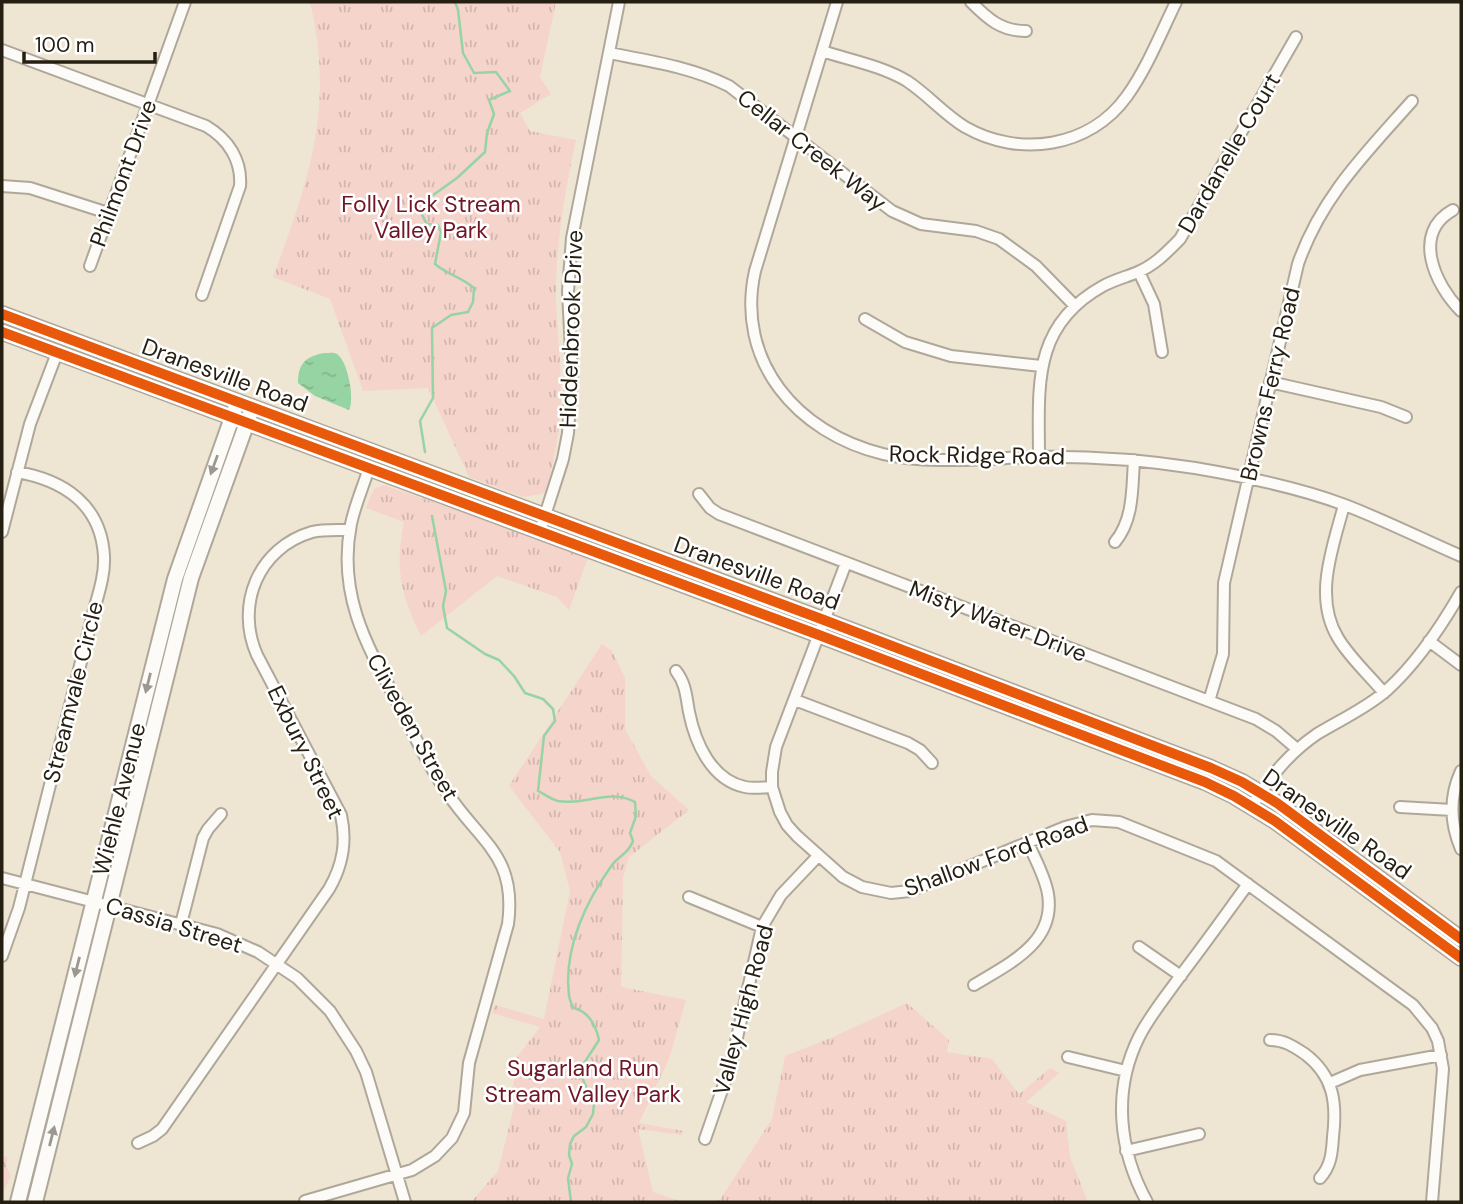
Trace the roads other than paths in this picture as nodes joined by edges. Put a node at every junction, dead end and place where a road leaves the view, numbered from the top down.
1 (185, 2) edge
2 (619, 2) edge
3 (837, 2) edge
4 (971, 2) edge
5 (1176, 2) edge
6 (1026, 31) dead end
7 (1296, 37) dead end
8 (2, 50) edge
9 (822, 51) junction
10 (609, 53) junction
11 (1412, 101) dead end
12 (148, 104) junction
13 (796, 136) junction
14 (2, 186) edge
15 (1453, 210) dead end
16 (108, 212) junction
17 (90, 266) dead end
18 (1139, 272) junction
19 (202, 295) dead end
20 (1075, 306) junction
21 (1461, 311) edge
22 (2, 314) edge
23 (865, 319) dead end
24 (2, 332) edge
25 (1162, 352) dead end
26 (57, 353) junction
27 (1041, 366) junction
28 (1270, 382) junction
29 (238, 401) junction
30 (253, 407) junction
31 (232, 416) junction
32 (1406, 418) dead end
33 (247, 422) junction
34 (267, 430) junction
35 (1039, 457) junction
36 (1135, 460) junction
37 (369, 468) junction
38 (17, 472) junction
39 (1248, 479) junction
40 (699, 494) dead end
41 (1344, 505) junction
42 (546, 517) junction
43 (350, 530) junction
44 (540, 531) junction
45 (2, 532) edge
46 (1115, 542) dead end
47 (1461, 556) edge
48 (846, 563) junction
49 (191, 578) junction
50 (1461, 592) edge
51 (824, 620) junction
52 (819, 635) junction
53 (1429, 641) junction
54 (1461, 665) edge
55 (676, 671) dead end
56 (1384, 693) junction
57 (795, 700) junction
58 (1209, 701) junction
59 (1297, 749) junction
60 (932, 763) dead end
61 (1461, 771) edge
62 (772, 787) junction
63 (1261, 793) junction
64 (1252, 806) junction
65 (1400, 807) dead end
66 (1452, 810) junction
67 (221, 814) dead end
68 (1028, 843) junction
69 (1461, 849) edge
70 (818, 856) junction
71 (2, 878) edge
72 (25, 884) junction
73 (1248, 884) junction
74 (689, 897) dead end
75 (94, 901) junction
76 (110, 905) junction
77 (181, 924) junction
78 (762, 927) junction
79 (1461, 939) edge
80 (1139, 947) dead end
81 (2, 956) edge
82 (1461, 958) edge
83 (278, 963) junction
84 (1181, 976) junction
85 (974, 985) dead end
86 (1270, 1040) dead end
87 (1441, 1055) junction
88 (1068, 1057) dead end
89 (1126, 1072) junction
90 (1330, 1083) junction
91 (1199, 1134) dead end
92 (705, 1139) dead end
93 (138, 1143) dead end
94 (1126, 1151) junction
95 (397, 1174) junction
96 (1320, 1178) dead end
97 (304, 1201) edge
98 (18, 1202) edge
99 (35, 1202) edge
100 (405, 1202) edge
101 (1147, 1202) edge
102 (1432, 1202) edge

1 - 12 street, Philmont Drive
2 - 10 street, Hiddenbrook Drive
3 - 9 street, Rock Ridge Road
4 - 6 street
5 - 9 street
7 - 18 street, Dardanelle Court
8 - 12 street
9 - 13 street, Rock Ridge Road
10 - 13 street, Cellar Creek Way
10 - 42 street, Hiddenbrook Drive
11 - 28 street, Browns Ferry Road
12 - 16 street, Philmont Drive
12 - 19 street
13 - 20 street, Cellar Creek Way
13 - 35 street, Rock Ridge Road
14 - 16 street
15 - 21 street
16 - 17 street, Philmont Drive
18 - 20 street, Dardanelle Court
18 - 25 street
20 - 27 street, Dardanelle Court
22 - 29 main road, Dranesville Road
23 - 27 street
24 - 26 main road, Dranesville Road
26 - 31 main road, Dranesville Road
26 - 38 street
27 - 35 street, Dardanelle Court
28 - 32 street
28 - 39 street, Browns Ferry Road
29 - 30 main road, Dranesville Road
29 - 31 main road, Wiehle Avenue
30 - 33 main road, Wiehle Avenue
30 - 42 main road, Dranesville Road
31 - 33 main road, Dranesville Road
31 -> 75 main road, Wiehle Avenue
33 - 34 main road, Dranesville Road
33 - 49 main road, Wiehle Avenue
34 - 37 main road, Dranesville Road
34 - 49 main road
35 - 36 street, Rock Ridge Road
36 - 39 street, Rock Ridge Road
36 - 46 street
37 - 43 street, Cliveden Street
37 - 44 main road, Dranesville Road
38 - 45 street
38 - 72 street, Streamvale Circle
39 - 41 street, Rock Ridge Road
39 - 58 street, Browns Ferry Road
40 - 48 street, Misty Water Drive
41 - 47 street, Rock Ridge Road
41 - 56 street
42 - 44 street, Hiddenbrook Drive
42 - 51 main road, Dranesville Road
43 - 83 street, Exbury Street
43 - 95 street, Cliveden Street
44 - 52 main road, Dranesville Road
48 - 51 street, Shallow Ford Road
48 - 58 street, Misty Water Drive
49 - 76 main road, Wiehle Avenue
50 - 53 street
51 - 52 street, Shallow Ford Road
51 - 63 main road, Dranesville Road
52 - 57 street, Shallow Ford Road
52 - 64 main road, Dranesville Road
53 - 54 street
53 - 56 street
55 - 62 street
56 - 59 street
57 - 60 street
57 - 62 street, Shallow Ford Road
58 - 59 street, Misty Water Drive
59 - 63 street
61 - 66 street
62 - 70 street, Shallow Ford Road
63 - 64 street
63 - 79 main road, Dranesville Road
64 - 82 main road, Dranesville Road
65 - 66 street
66 - 69 street
67 - 77 street
68 - 70 street, Shallow Ford Road
68 - 73 street, Shallow Ford Road
68 - 85 street
70 - 78 street, Valley High Road
71 - 72 street, Cassia Street
72 - 75 street, Cassia Street
72 - 81 street, Streamvale Circle
73 - 84 street
73 - 87 street, Shallow Ford Road
74 - 78 street
75 - 76 street, Cassia Street
75 -> 98 main road, Wiehle Avenue
76 - 77 street, Cassia Street
99 -> 76 main road, Wiehle Avenue
77 - 83 street, Cassia Street
78 - 92 street, Valley High Road
80 - 84 street
83 - 93 street, Exbury Street
83 - 95 street, Cassia Street
84 - 89 street
86 - 90 street
87 - 90 street
87 - 102 street, Shallow Ford Road
88 - 89 street
89 - 94 street
90 - 96 street
91 - 94 street
94 - 101 street
95 - 97 street, Cliveden Street
95 - 100 street, Cassia Street

